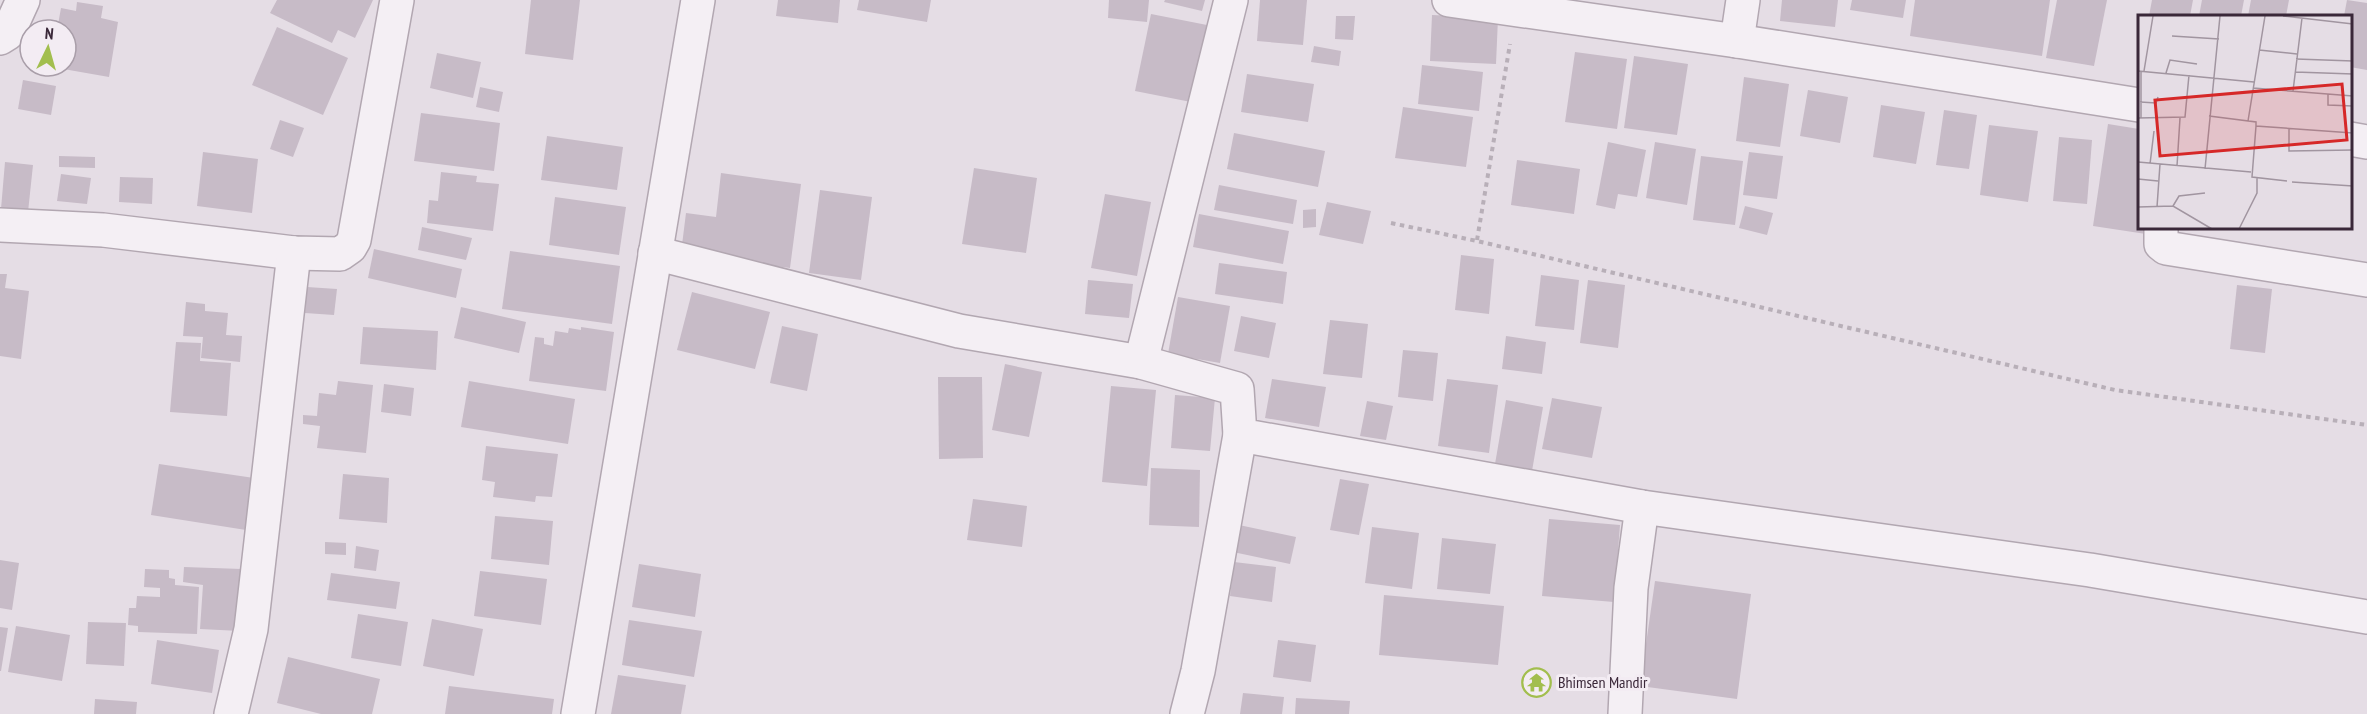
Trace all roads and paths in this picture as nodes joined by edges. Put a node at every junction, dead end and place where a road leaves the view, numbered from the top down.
1 (23, 0) edge
2 (397, 0) edge
3 (698, 0) edge
4 (1231, 0) edge
5 (1449, 0) edge
6 (1743, 0) edge
7 (1516, 10) junction
8 (0, 38) edge
9 (1737, 41) junction
10 (2138, 105) edge
11 (2352, 139) edge
12 (2367, 142) edge
13 (1391, 223) dead end
14 (0, 225) edge
15 (2161, 230) edge
16 (1477, 240) junction
17 (294, 253) junction
18 (654, 254) junction
19 (2367, 280) edge
20 (1141, 362) junction
21 (2367, 425) edge
22 (1240, 435) junction
23 (1642, 507) junction
24 (2367, 617) edge
25 (231, 714) edge
26 (578, 714) edge
27 (1187, 714) edge
28 (1625, 714) edge

1 - 8 street
2 - 17 street
3 - 18 street
4 - 20 street
5 - 7 street
6 - 9 street
7 - 9 street
7 - 16 path
9 - 10 street
11 - 12 street
13 - 16 path
14 - 17 street
15 - 19 street
16 - 21 path
17 - 25 street
18 - 20 street
18 - 26 street
20 - 22 street
22 - 23 street
22 - 27 street
23 - 24 street
23 - 28 street

